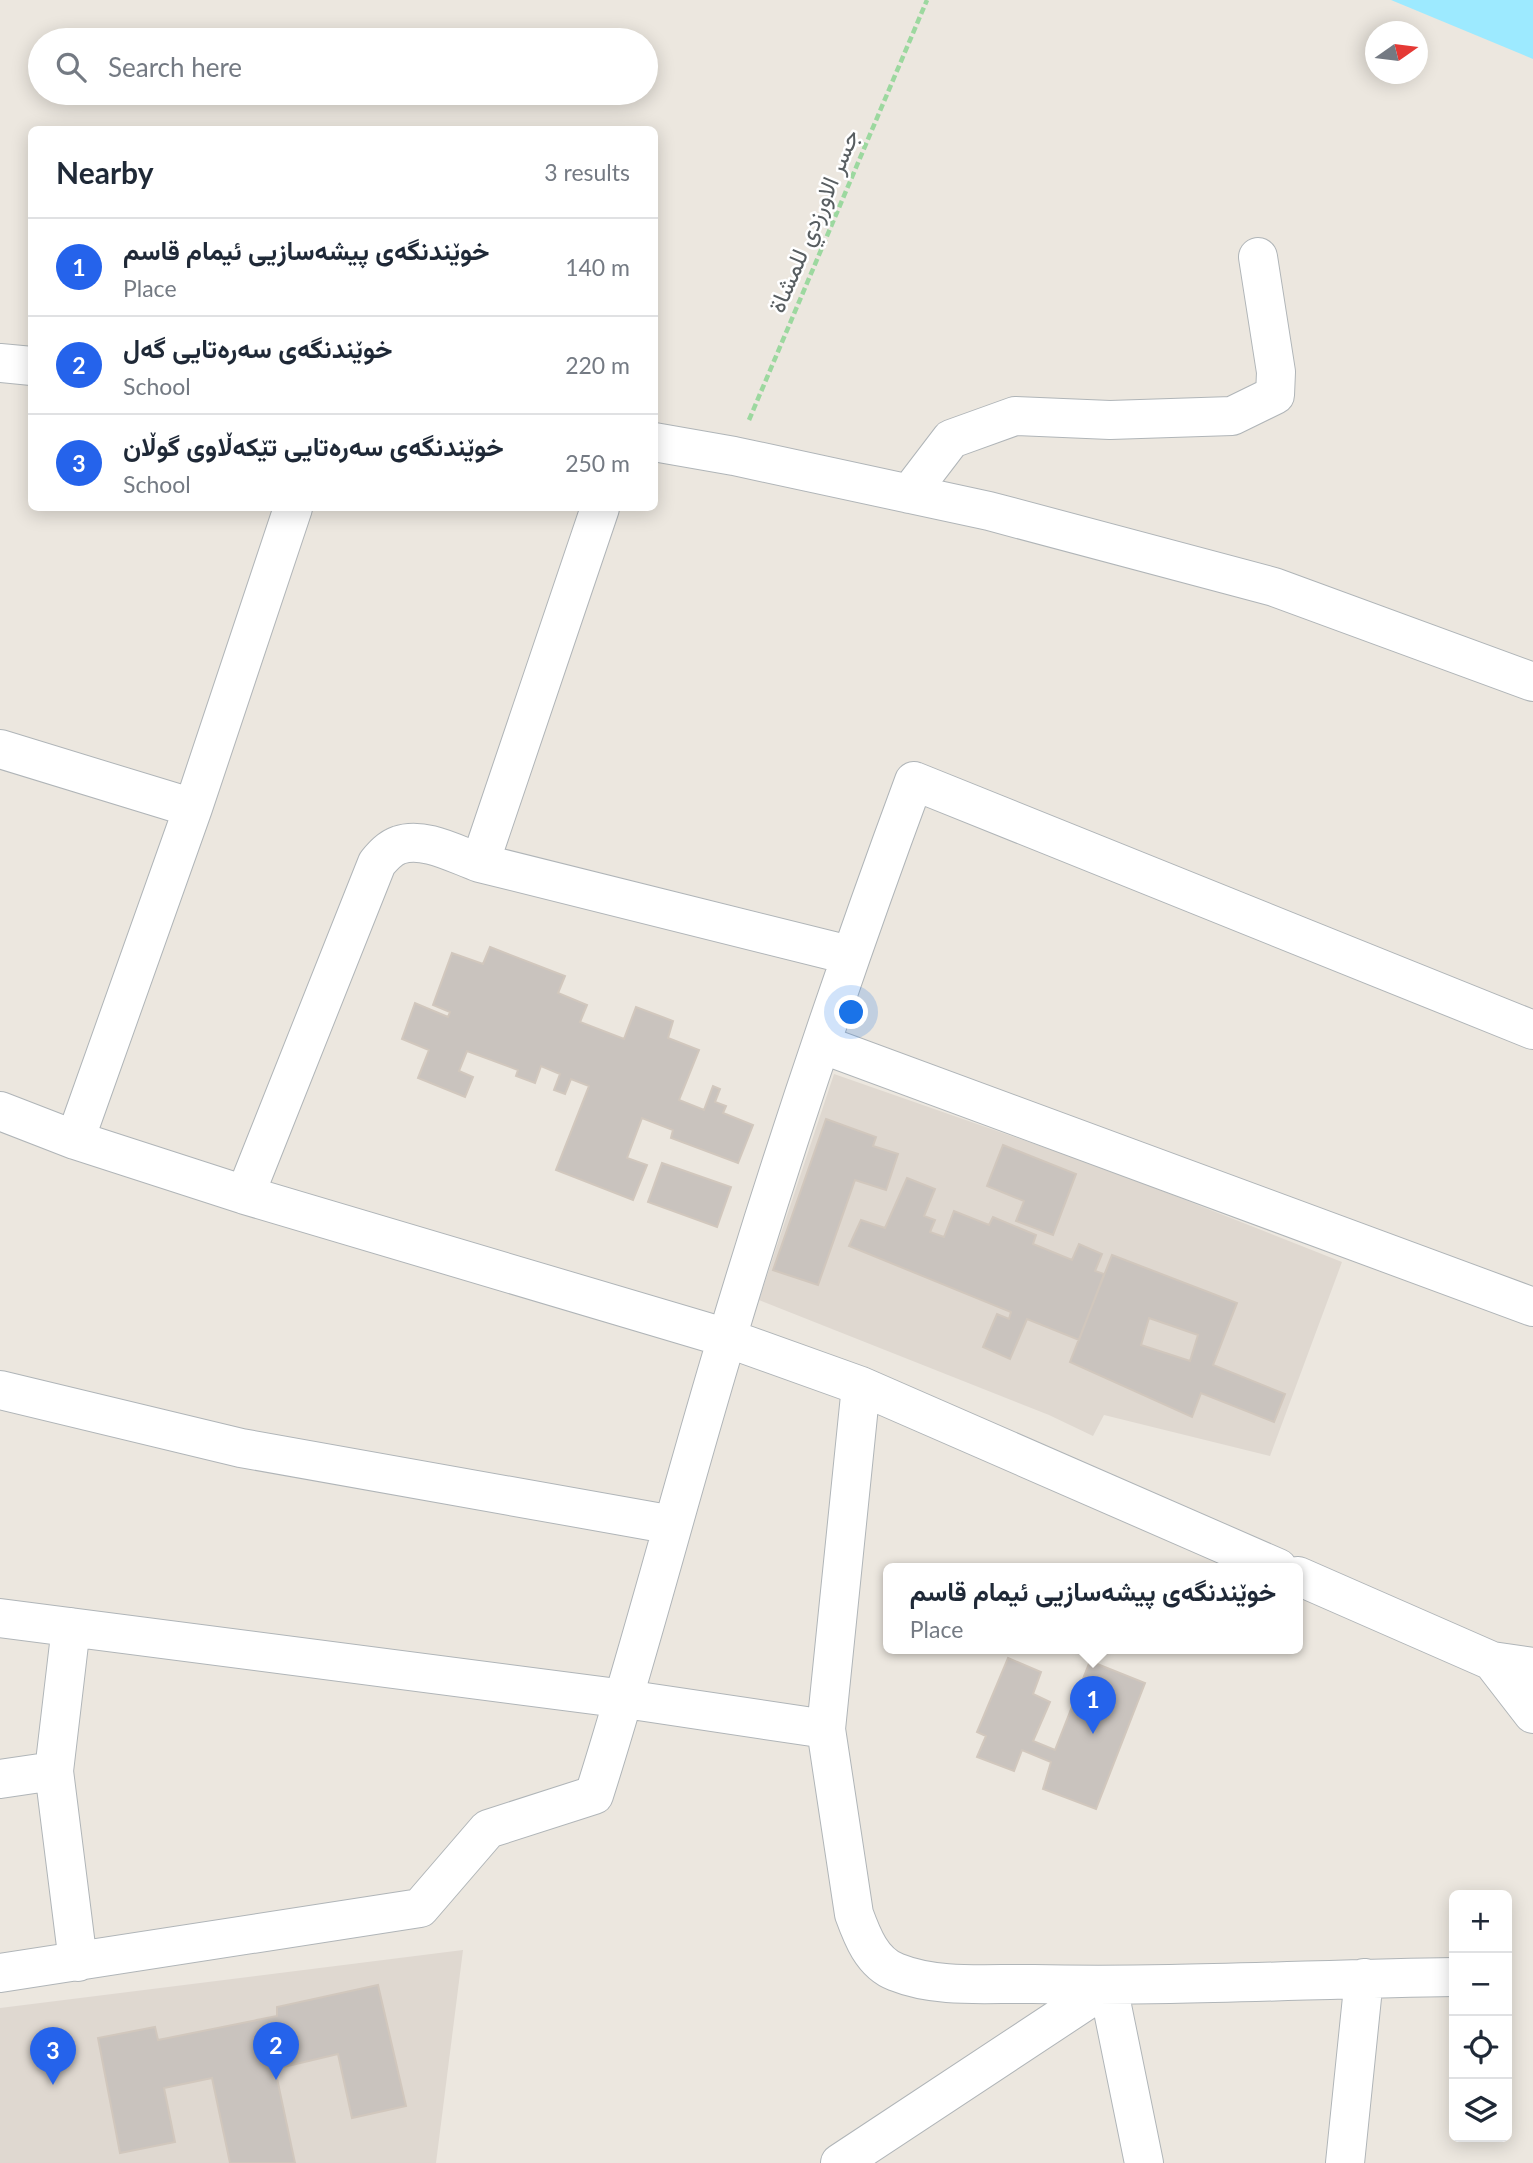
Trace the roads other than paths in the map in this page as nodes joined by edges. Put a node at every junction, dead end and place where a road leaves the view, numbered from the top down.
1 (1258, 257) dead end
2 (0, 363) edge
3 (28, 366) edge
4 (658, 443) edge
5 (909, 494) junction
6 (292, 511) edge
7 (599, 511) edge
8 (1533, 682) edge
9 (0, 749) edge
10 (193, 808) junction
11 (480, 863) junction
12 (849, 955) junction
13 (1533, 1030) edge
14 (821, 1044) junction
15 (0, 1111) edge
16 (75, 1140) junction
17 (245, 1195) junction
18 (1533, 1307) edge
19 (727, 1338) junction
20 (861, 1386) junction
21 (0, 1390) edge
22 (673, 1525) junction
23 (1267, 1563) edge
24 (1303, 1578) edge
25 (0, 1618) edge
26 (71, 1627) junction
27 (1492, 1661) junction
28 (1533, 1667) edge
29 (625, 1699) junction
30 (1533, 1714) edge
31 (826, 1729) junction
32 (54, 1771) junction
33 (0, 1779) edge
34 (78, 1962) junction
35 (0, 1973) edge
36 (1449, 1977) edge
37 (1364, 1978) junction
38 (1108, 1986) junction
39 (840, 2163) edge
40 (1144, 2163) edge
41 (1345, 2163) edge

1 - 5 street
2 - 3 street
4 - 5 street
5 - 8 street
6 - 10 street
7 - 11 street
9 - 10 street
10 - 16 street
11 - 12 street
11 - 17 street
12 - 13 street
12 - 14 street
14 - 18 street
14 - 19 street
15 - 16 street
16 - 17 street
17 - 19 street
19 - 20 street
19 - 22 street
20 - 23 street
20 - 31 street
21 - 22 street
22 - 29 street
24 - 27 street
25 - 26 street
26 - 29 street
26 - 32 street
27 - 28 street
27 - 30 street
29 - 31 street
29 - 34 street
31 - 38 street
32 - 33 street
32 - 34 street
34 - 35 street
36 - 37 street
37 - 38 street
37 - 41 street
38 - 39 street
38 - 40 street

